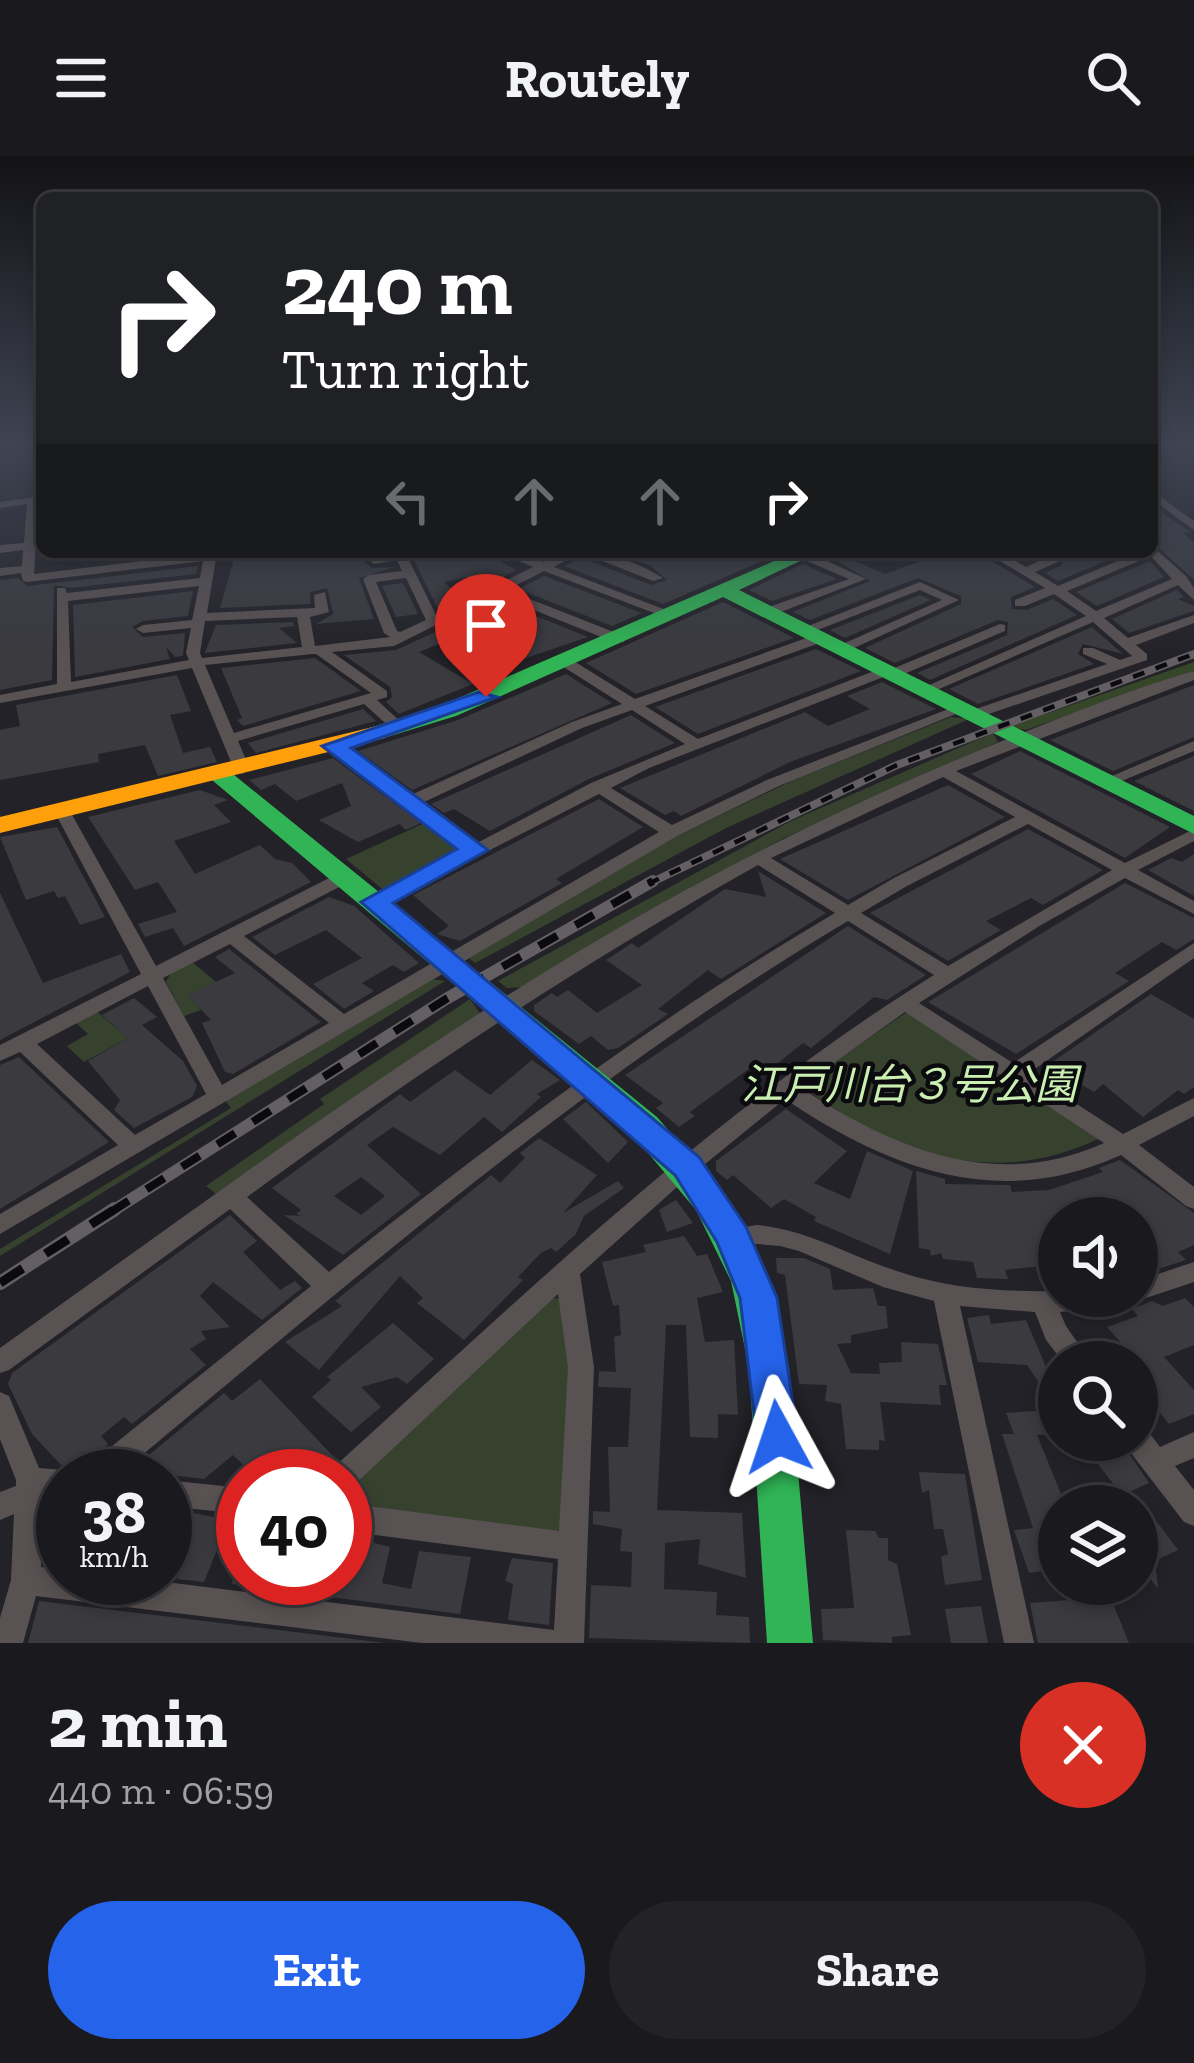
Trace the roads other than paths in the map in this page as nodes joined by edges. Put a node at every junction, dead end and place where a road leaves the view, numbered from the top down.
1 (35, 515) edge
2 (28, 546) junction
3 (0, 549) edge
4 (1158, 556) edge
5 (67, 558) edge
6 (182, 558) edge
7 (210, 558) edge
8 (402, 558) edge
9 (518, 558) edge
10 (562, 558) edge
11 (602, 558) edge
12 (796, 558) edge
13 (817, 558) edge
14 (1002, 558) edge
15 (1056, 558) dead end
16 (1135, 558) edge
17 (542, 568) junction
18 (27, 569) junction
19 (0, 572) edge
20 (1026, 572) junction
21 (64, 574) junction
22 (410, 574) junction
23 (657, 578) dead end
24 (473, 580) dead end
25 (1187, 580) edge
26 (207, 581) junction
27 (724, 590) junction
28 (1056, 590) junction
29 (491, 592) junction
30 (320, 595) dead end
31 (1194, 596) edge
32 (61, 598) junction
33 (1020, 603) dead end
34 (768, 612) junction
35 (303, 613) junction
36 (672, 614) junction
37 (1094, 616) junction
38 (1194, 619) edge
39 (197, 620) junction
40 (433, 620) junction
41 (1000, 628) dead end
42 (142, 629) dead end
43 (402, 638) junction
44 (619, 639) junction
45 (823, 639) junction
46 (1127, 643) junction
47 (314, 650) junction
48 (1088, 651) dead end
49 (196, 663) junction
50 (567, 663) junction
51 (1117, 664) junction
52 (889, 672) junction
53 (1194, 675) edge
54 (64, 688) junction
55 (925, 690) junction
56 (0, 699) edge
57 (367, 699) junction
58 (632, 704) junction
59 (967, 712) junction
60 (398, 728) junction
61 (1019, 738) junction
62 (230, 739) junction
63 (694, 742) junction
64 (334, 746) junction
65 (1194, 746) edge
66 (942, 770) junction
67 (231, 772) junction
68 (1106, 782) junction
69 (597, 786) junction
70 (410, 802) junction
71 (62, 811) junction
72 (1028, 817) junction
73 (0, 825) edge
74 (1194, 830) edge
75 (671, 832) junction
76 (475, 850) junction
77 (758, 858) junction
78 (1124, 869) junction
79 (345, 877) junction
80 (375, 902) junction
81 (1194, 908) edge
82 (847, 912) junction
83 (230, 934) junction
84 (1194, 949) edge
85 (447, 961) junction
86 (151, 974) junction
87 (947, 974) junction
88 (904, 1003) junction
89 (504, 1008) junction
90 (341, 1022) junction
91 (22, 1042) junction
92 (0, 1054) edge
93 (1013, 1074) junction
94 (592, 1080) junction
95 (785, 1088) junction
96 (216, 1094) junction
97 (1194, 1106) edge
98 (1122, 1144) junction
99 (132, 1145) junction
100 (687, 1166) junction
101 (232, 1197) junction
102 (1194, 1200) edge
103 (0, 1225) edge
104 (733, 1237) junction
105 (567, 1272) junction
106 (1194, 1272) edge
107 (1158, 1284) edge
108 (329, 1287) junction
109 (945, 1292) junction
110 (1038, 1302) edge
111 (0, 1362) edge
112 (0, 1404) edge
113 (1194, 1445) edge
114 (129, 1449) edge
115 (1158, 1449) edge
116 (372, 1450) edge
117 (1155, 1461) edge
118 (36, 1486) edge
119 (30, 1487) junction
120 (0, 1506) edge
121 (1194, 1512) edge
122 (372, 1520) edge
123 (574, 1546) junction
124 (26, 1580) junction
125 (8, 1643) edge
126 (548, 1643) edge
127 (569, 1643) edge
128 (790, 1643) edge
129 (1019, 1643) edge

1 - 2 street
2 - 3 street
2 - 18 street
4 - 25 street
5 - 21 street
6 - 21 street
7 - 26 street
8 - 22 street
9 - 17 street
10 - 17 street
11 - 23 street
12 - 27 street
13 - 34 street
14 - 20 street
15 - 20 street
16 - 28 street
17 - 29 street
17 - 36 street
18 - 19 street
18 - 21 street
20 - 28 street
21 - 32 street
22 - 40 street
22 - 43 street
24 - 29 street
25 - 31 street
25 - 37 street
26 - 32 street
26 - 39 street
27 - 34 street
27 - 36 street
28 - 33 street
28 - 37 street
29 - 40 street
29 - 44 street
30 - 35 street
32 - 54 street
34 - 45 street
35 - 39 street
35 - 47 street
36 - 44 street
37 - 46 street
37 - 55 street
38 - 46 street
39 - 42 street
39 - 49 street
40 - 43 street
41 - 52 street
43 - 47 street
44 - 50 street
45 - 45 street
45 - 52 street
45 - 58 street
46 - 51 street
47 - 49 street
47 - 57 street
48 - 51 street
49 - 54 street
49 - 62 street
50 - 58 street
50 - 60 street
51 - 59 street
52 - 55 street
52 - 63 street
53 - 61 street
54 - 56 street
55 - 59 street
57 - 60 street
57 - 62 street
58 - 63 street
58 - 70 street
59 - 61 street
59 - 75 street
60 - 64 street
61 - 66 street
61 - 68 street
62 - 67 street
63 - 69 street
64 - 67 street
64 - 70 street
65 - 68 street
66 - 72 street
66 - 77 street
67 - 71 street
67 - 79 street
68 - 74 street
69 - 75 street
69 - 76 street
70 - 76 street
71 - 73 street
71 - 86 street
72 - 78 street
72 - 82 street
74 - 78 street
75 - 85 street
76 - 80 street
77 - 82 street
77 - 89 street
78 - 81 street
78 - 87 street
79 - 80 street
79 - 83 street
80 - 85 street
82 - 87 street
82 - 94 street
83 - 86 street
83 - 90 street
84 - 93 street
85 - 89 street
85 - 90 street
86 - 91 street
86 - 96 street
87 - 88 street
88 - 93 street
88 - 95 street
89 - 94 street
89 - 101 street
90 - 96 street
91 - 92 street
91 - 99 street
93 - 98 street
94 - 100 street
94 - 108 street
95 - 98 street
95 - 100 street
96 - 99 street
97 - 98 street
98 - 102 street
99 - 103 street
100 - 104 street
100 - 105 street
101 - 108 street
101 - 111 street
104 - 109 street
104 - 128 street
105 - 116 street
105 - 123 street
106 - 107 street
108 - 114 street
109 - 110 street
109 - 129 street
112 - 119 street
113 - 115 street
117 - 121 street
118 - 119 street
119 - 120 street
119 - 124 street
122 - 123 street
123 - 127 street
124 - 125 street
124 - 126 street

